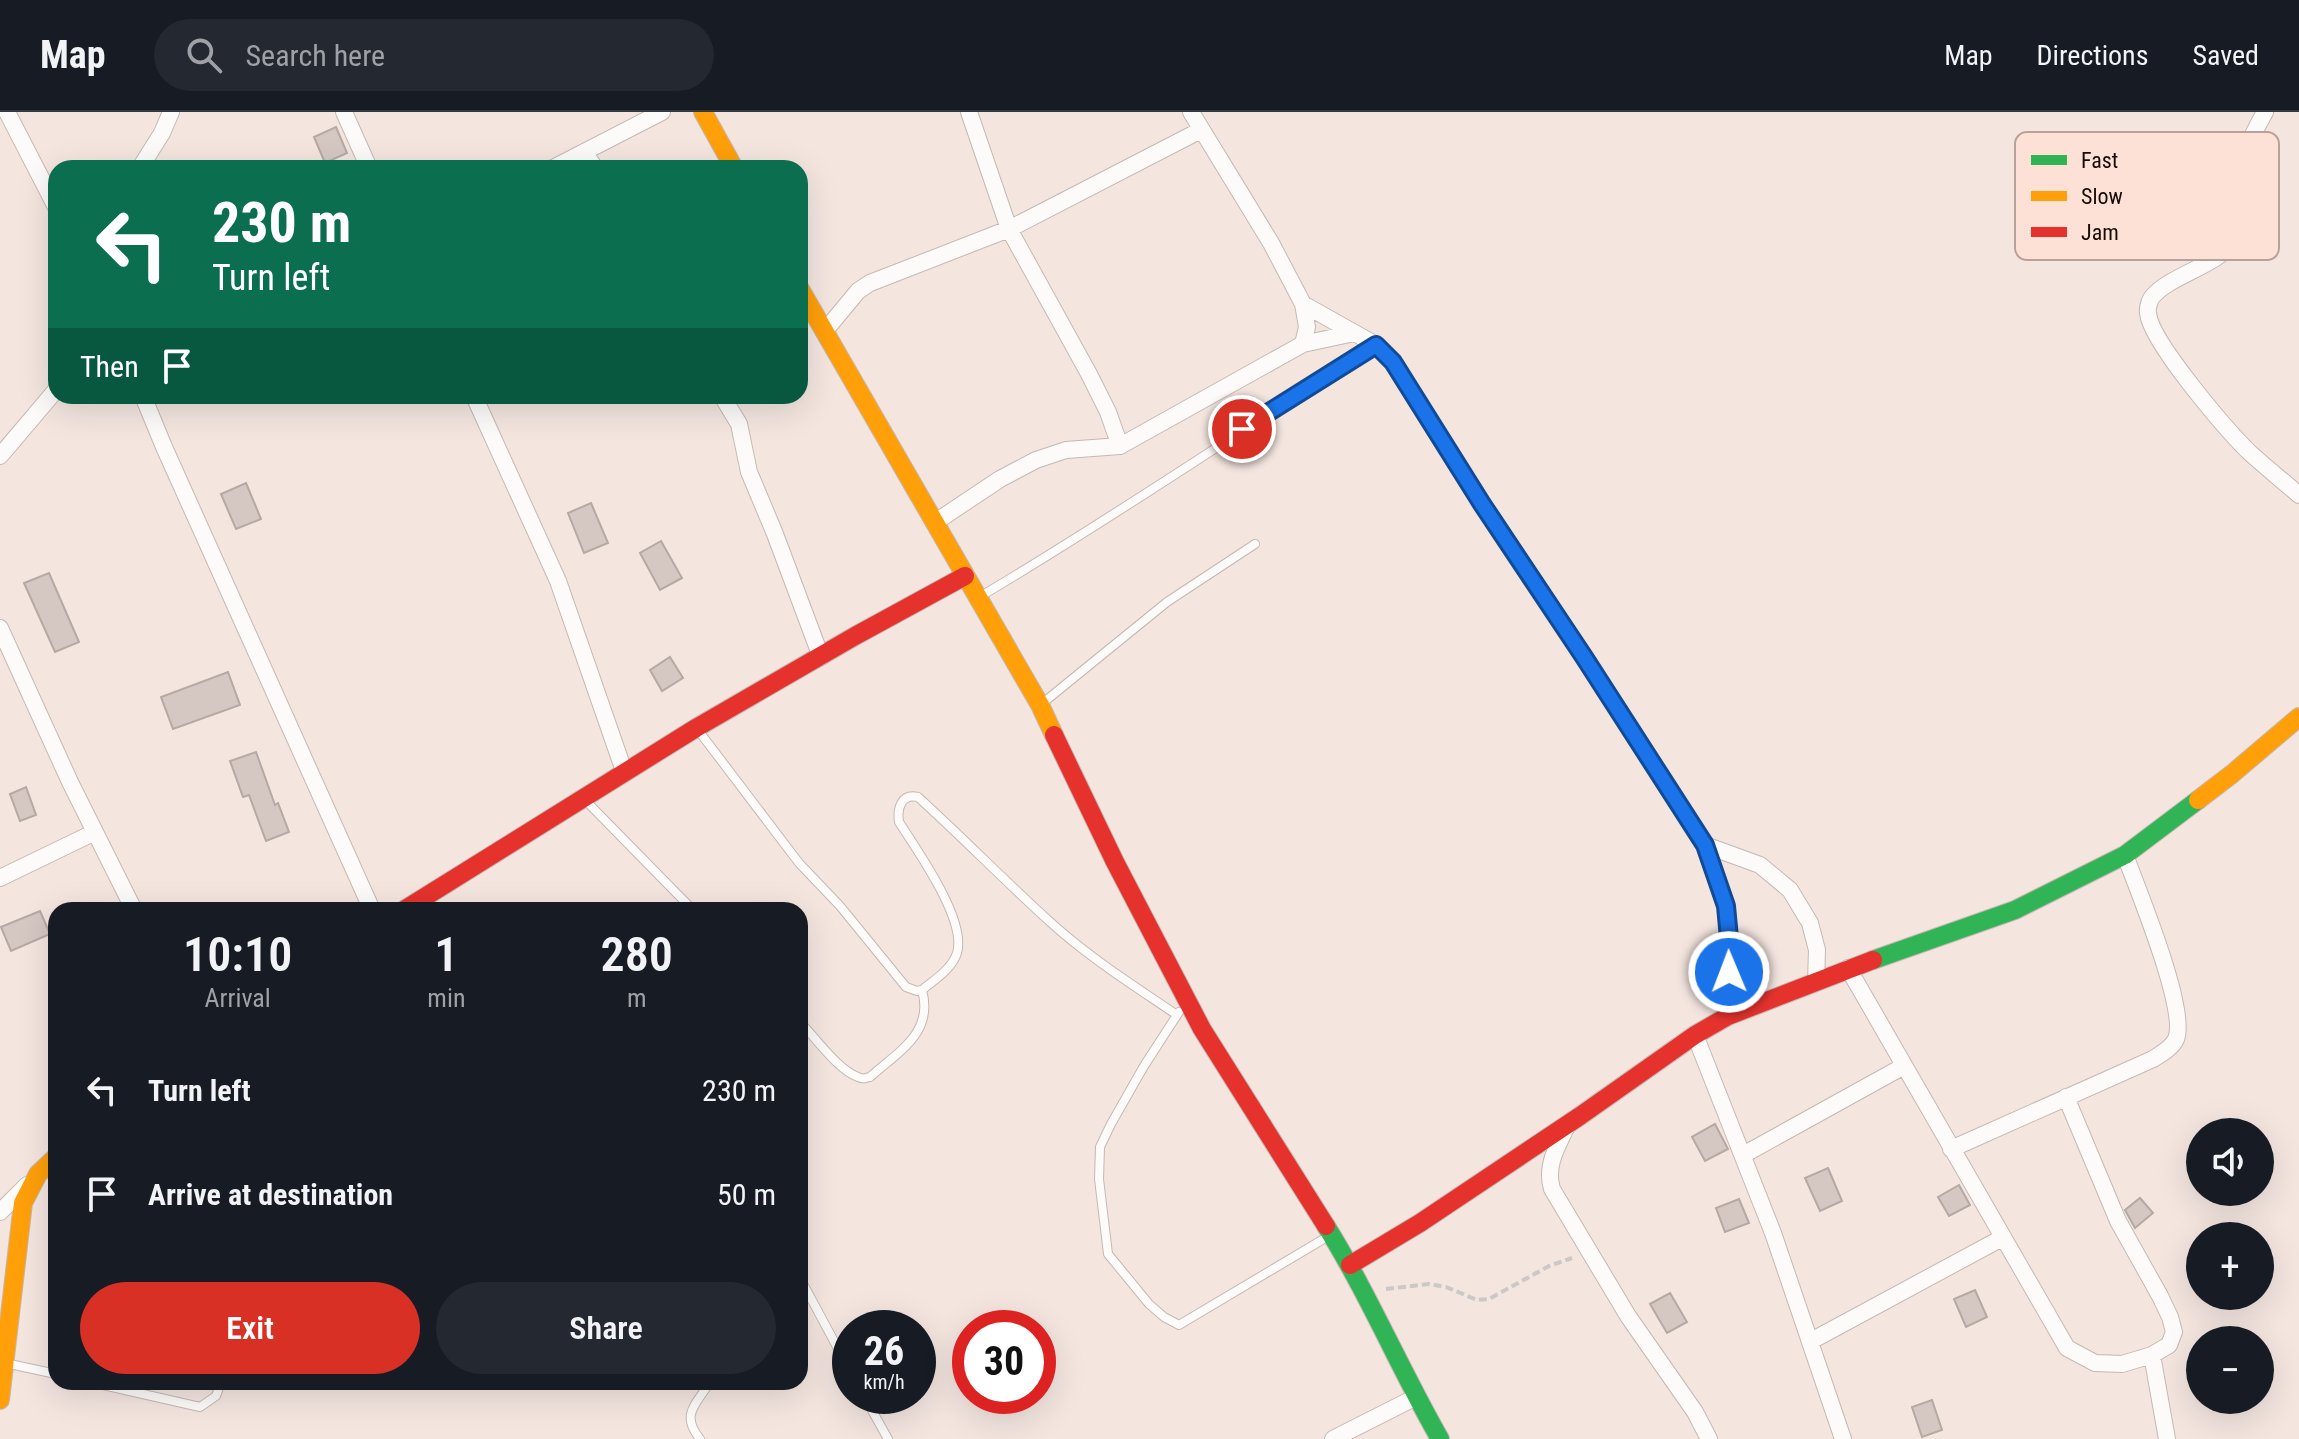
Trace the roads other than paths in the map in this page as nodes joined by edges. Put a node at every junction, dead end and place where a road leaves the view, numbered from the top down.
1 (7, 112) edge
2 (171, 112) edge
3 (344, 112) edge
4 (662, 112) edge
5 (703, 112) edge
6 (969, 112) edge
7 (1191, 112) edge
8 (2265, 112) edge
9 (1201, 130) junction
10 (2254, 132) edge
11 (584, 152) junction
12 (145, 160) edge
13 (365, 160) edge
14 (568, 160) edge
15 (590, 160) edge
16 (730, 160) edge
17 (48, 191) edge
18 (1009, 229) junction
19 (2210, 260) edge
20 (808, 303) edge
21 (1303, 304) junction
22 (824, 332) junction
23 (1354, 333) junction
24 (1303, 344) junction
25 (1376, 345) junction
26 (48, 399) edge
27 (146, 404) edge
28 (478, 404) edge
29 (727, 404) edge
30 (1120, 446) junction
31 (0, 456) edge
32 (2299, 495) edge
33 (934, 523) junction
34 (1255, 544) dead end
35 (965, 576) junction
36 (977, 598) junction
37 (0, 628) edge
38 (821, 657) junction
39 (1040, 705) junction
40 (2299, 717) edge
41 (696, 728) junction
42 (624, 771) junction
43 (582, 798) junction
44 (95, 832) junction
45 (1705, 845) junction
46 (2125, 855) junction
47 (0, 878) edge
48 (130, 902) edge
49 (368, 902) edge
50 (417, 902) edge
51 (685, 902) edge
52 (1848, 968) junction
53 (1816, 982) junction
54 (922, 990) junction
55 (1182, 1009) junction
56 (1728, 1016) junction
57 (808, 1030) edge
58 (1695, 1035) junction
59 (1904, 1066) junction
60 (2066, 1097) junction
61 (1569, 1122) junction
62 (1951, 1149) junction
63 (1743, 1155) junction
64 (48, 1165) edge
65 (38, 1174) junction
66 (0, 1212) edge
67 (1331, 1235) junction
68 (2002, 1238) junction
69 (1350, 1265) junction
70 (808, 1293) edge
71 (832, 1338) edge
72 (1811, 1341) junction
73 (2152, 1355) junction
74 (48, 1375) edge
75 (2, 1382) edge
76 (125, 1390) edge
77 (218, 1390) edge
78 (705, 1390) edge
79 (1416, 1397) junction
80 (874, 1414) edge
81 (700, 1439) edge
82 (888, 1439) edge
83 (1333, 1439) edge
84 (1440, 1439) edge
85 (1709, 1439) edge
86 (1843, 1439) edge
87 (2167, 1439) edge

1 - 17 street
2 - 12 street
3 - 13 street
4 - 11 street
5 - 16 street
6 - 18 street
7 - 9 street
8 - 10 street
9 - 18 street
9 - 21 street
11 - 14 street
11 - 15 street
18 - 22 street
18 - 30 street
19 - 32 street
20 - 22 street
21 - 23 street
21 - 24 street
22 - 33 street
23 - 24 street
23 - 25 street
24 - 30 street
25 - 36 lane
25 - 45 street
26 - 31 street
27 - 49 street
28 - 42 street
29 - 38 street
30 - 33 street
33 - 35 street
34 - 39 lane
35 - 36 street
35 - 38 street
36 - 39 street
37 - 44 street
38 - 41 street
39 - 55 street
40 - 46 street
41 - 42 street
41 - 54 lane
42 - 43 street
43 - 50 street
43 - 51 lane
44 - 47 street
44 - 48 street
45 - 53 street
45 - 56 street
46 - 52 street
46 - 60 street
52 - 53 street
52 - 59 street
53 - 56 street
54 - 55 lane
54 - 57 lane
55 - 67 street
55 - 67 lane
56 - 58 street
58 - 61 street
58 - 63 street
59 - 62 street
59 - 63 street
60 - 62 street
60 - 73 street
61 - 69 street
61 - 85 street
62 - 68 street
63 - 72 street
64 - 65 street
65 - 66 street
65 - 75 street
67 - 69 street
68 - 72 street
68 - 73 street
69 - 79 street
70 - 71 lane
72 - 86 street
73 - 87 street
74 - 75 lane
76 - 77 lane
78 - 81 lane
79 - 83 street
79 - 84 street
80 - 82 lane

